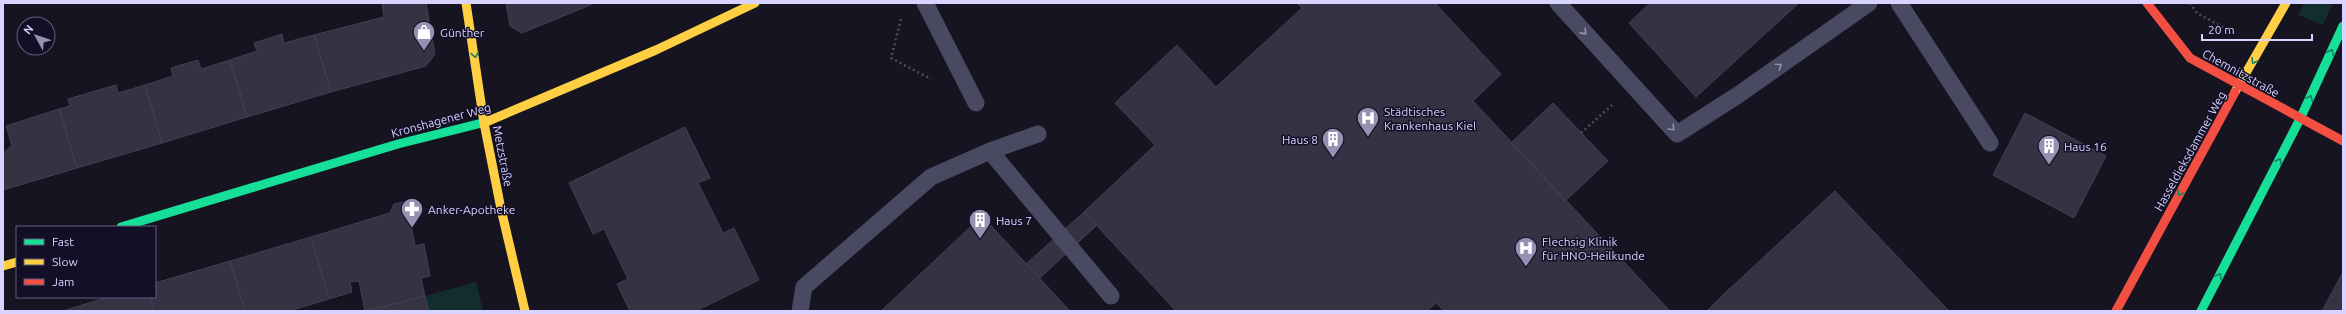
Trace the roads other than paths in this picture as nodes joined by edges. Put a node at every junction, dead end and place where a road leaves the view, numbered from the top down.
1 (466, 3) edge
2 (755, 3) edge
3 (925, 3) edge
4 (1558, 3) edge
5 (1869, 3) edge
6 (1900, 3) edge
7 (2147, 3) edge
8 (2286, 3) edge
9 (2343, 26) edge
10 (2240, 85) junction
11 (976, 103) dead end
12 (2300, 118) junction
13 (484, 123) junction
14 (1038, 134) dead end
15 (2343, 141) edge
16 (1990, 143) dead end
17 (990, 151) junction
18 (125, 226) edge
19 (16, 262) edge
20 (3, 266) edge
21 (1112, 296) dead end
22 (525, 311) edge
23 (800, 311) edge
24 (2116, 311) edge
25 (2201, 311) edge

1 -> 13 street, Metzstraße
2 - 13 street, Kronshagener Weg
3 - 11 lane
4 -> 5 lane
6 - 16 lane
7 - 10 street, Chemnitzstraße
8 -> 10 street, Hasseldieksdammer Weg
12 -> 9 street
10 - 12 street, Chemnitzstraße
10 -> 24 street, Hasseldieksdammer Weg
12 - 15 street, Chemnitzstraße
25 -> 12 street
13 - 18 street, Kronshagener Weg
13 - 22 street, Metzstraße
14 - 17 lane
17 - 21 lane
17 - 23 lane
19 - 20 street

